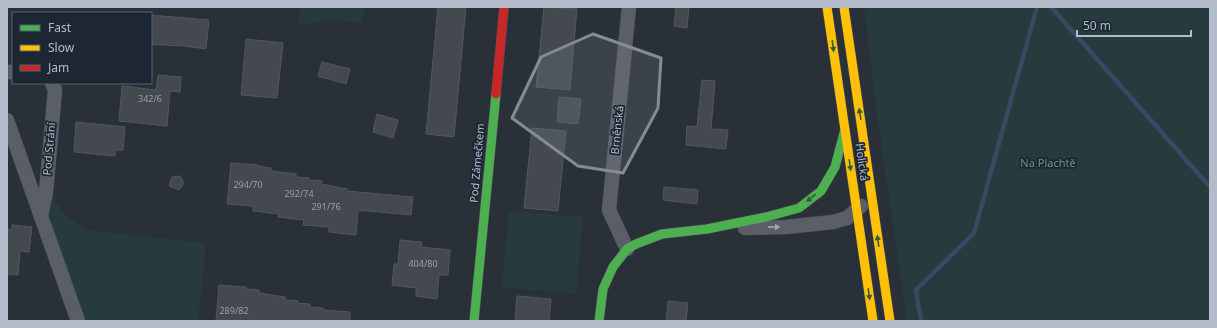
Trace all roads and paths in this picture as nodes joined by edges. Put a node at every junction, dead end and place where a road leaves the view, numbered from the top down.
1 (504, 7) edge
2 (629, 7) edge
3 (827, 7) edge
4 (844, 7) edge
5 (52, 84) edge
6 (7, 120) edge
7 (845, 127) junction
8 (870, 180) junction
9 (857, 210) junction
10 (41, 216) junction
11 (833, 222) junction
12 (706, 229) junction
13 (862, 243) junction
14 (627, 249) junction
15 (78, 321) edge
16 (474, 321) edge
17 (599, 321) edge
18 (874, 321) edge
19 (890, 321) edge

1 - 16 street, Pod Zámečkem
2 - 14 street, Brněnská
3 -> 7 street, Holická
8 -> 4 street, Holická
5 - 10 street, Pod Strání
6 - 10 street, Pod Strání
7 -> 9 street, Holická
7 -> 12 street
8 - 9 street
19 -> 8 street, Holická
9 - 11 street
9 - 13 street, Holická
10 - 15 street, Pod Strání
12 -> 11 street
11 - 13 street
12 - 14 street
13 -> 18 street, Holická
14 - 17 street

